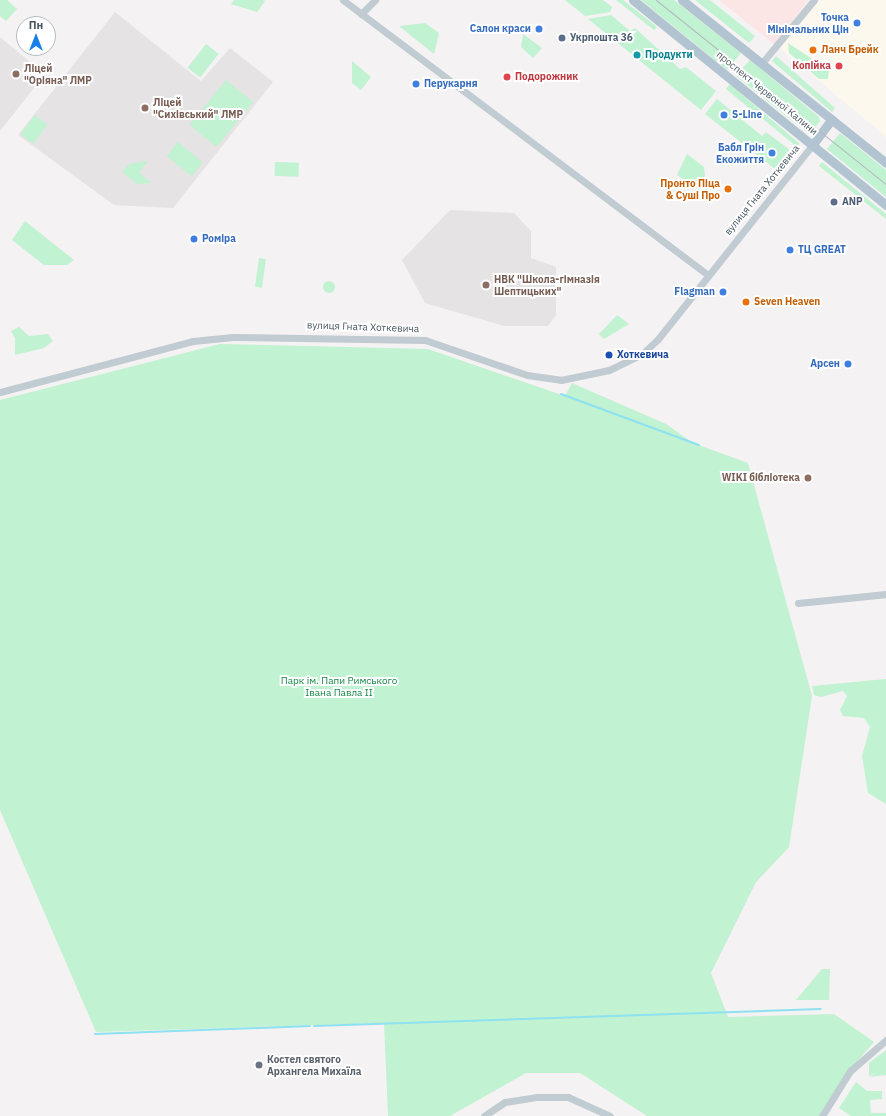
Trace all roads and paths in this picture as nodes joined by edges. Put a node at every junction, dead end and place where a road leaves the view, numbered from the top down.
1 (343, 0) edge
2 (375, 0) edge
3 (633, 0) edge
4 (682, 0) edge
5 (814, 0) edge
6 (361, 14) junction
7 (762, 63) junction
8 (832, 119) junction
9 (813, 144) junction
10 (886, 163) edge
11 (886, 205) edge
12 (708, 275) junction
13 (0, 392) edge
14 (886, 594) edge
15 (798, 603) dead end
16 (886, 1040) edge
17 (484, 1116) edge
18 (610, 1116) edge
19 (822, 1116) edge

1 - 6 street
2 - 6 street
3 - 9 main road, проспект Червоної Калини
4 - 7 main road, проспект Червоної Калини
5 - 7 street
6 - 12 street
7 - 8 main road, проспект Червоної Калини
8 - 9 main road, вулиця Гната Хоткевича
8 - 10 main road, проспект Червоної Калини
9 - 11 main road, проспект Червоної Калини
9 - 12 street, вулиця Гната Хоткевича
12 - 13 street, вулиця Гната Хоткевича
14 - 15 street
16 - 19 street
17 - 18 street

